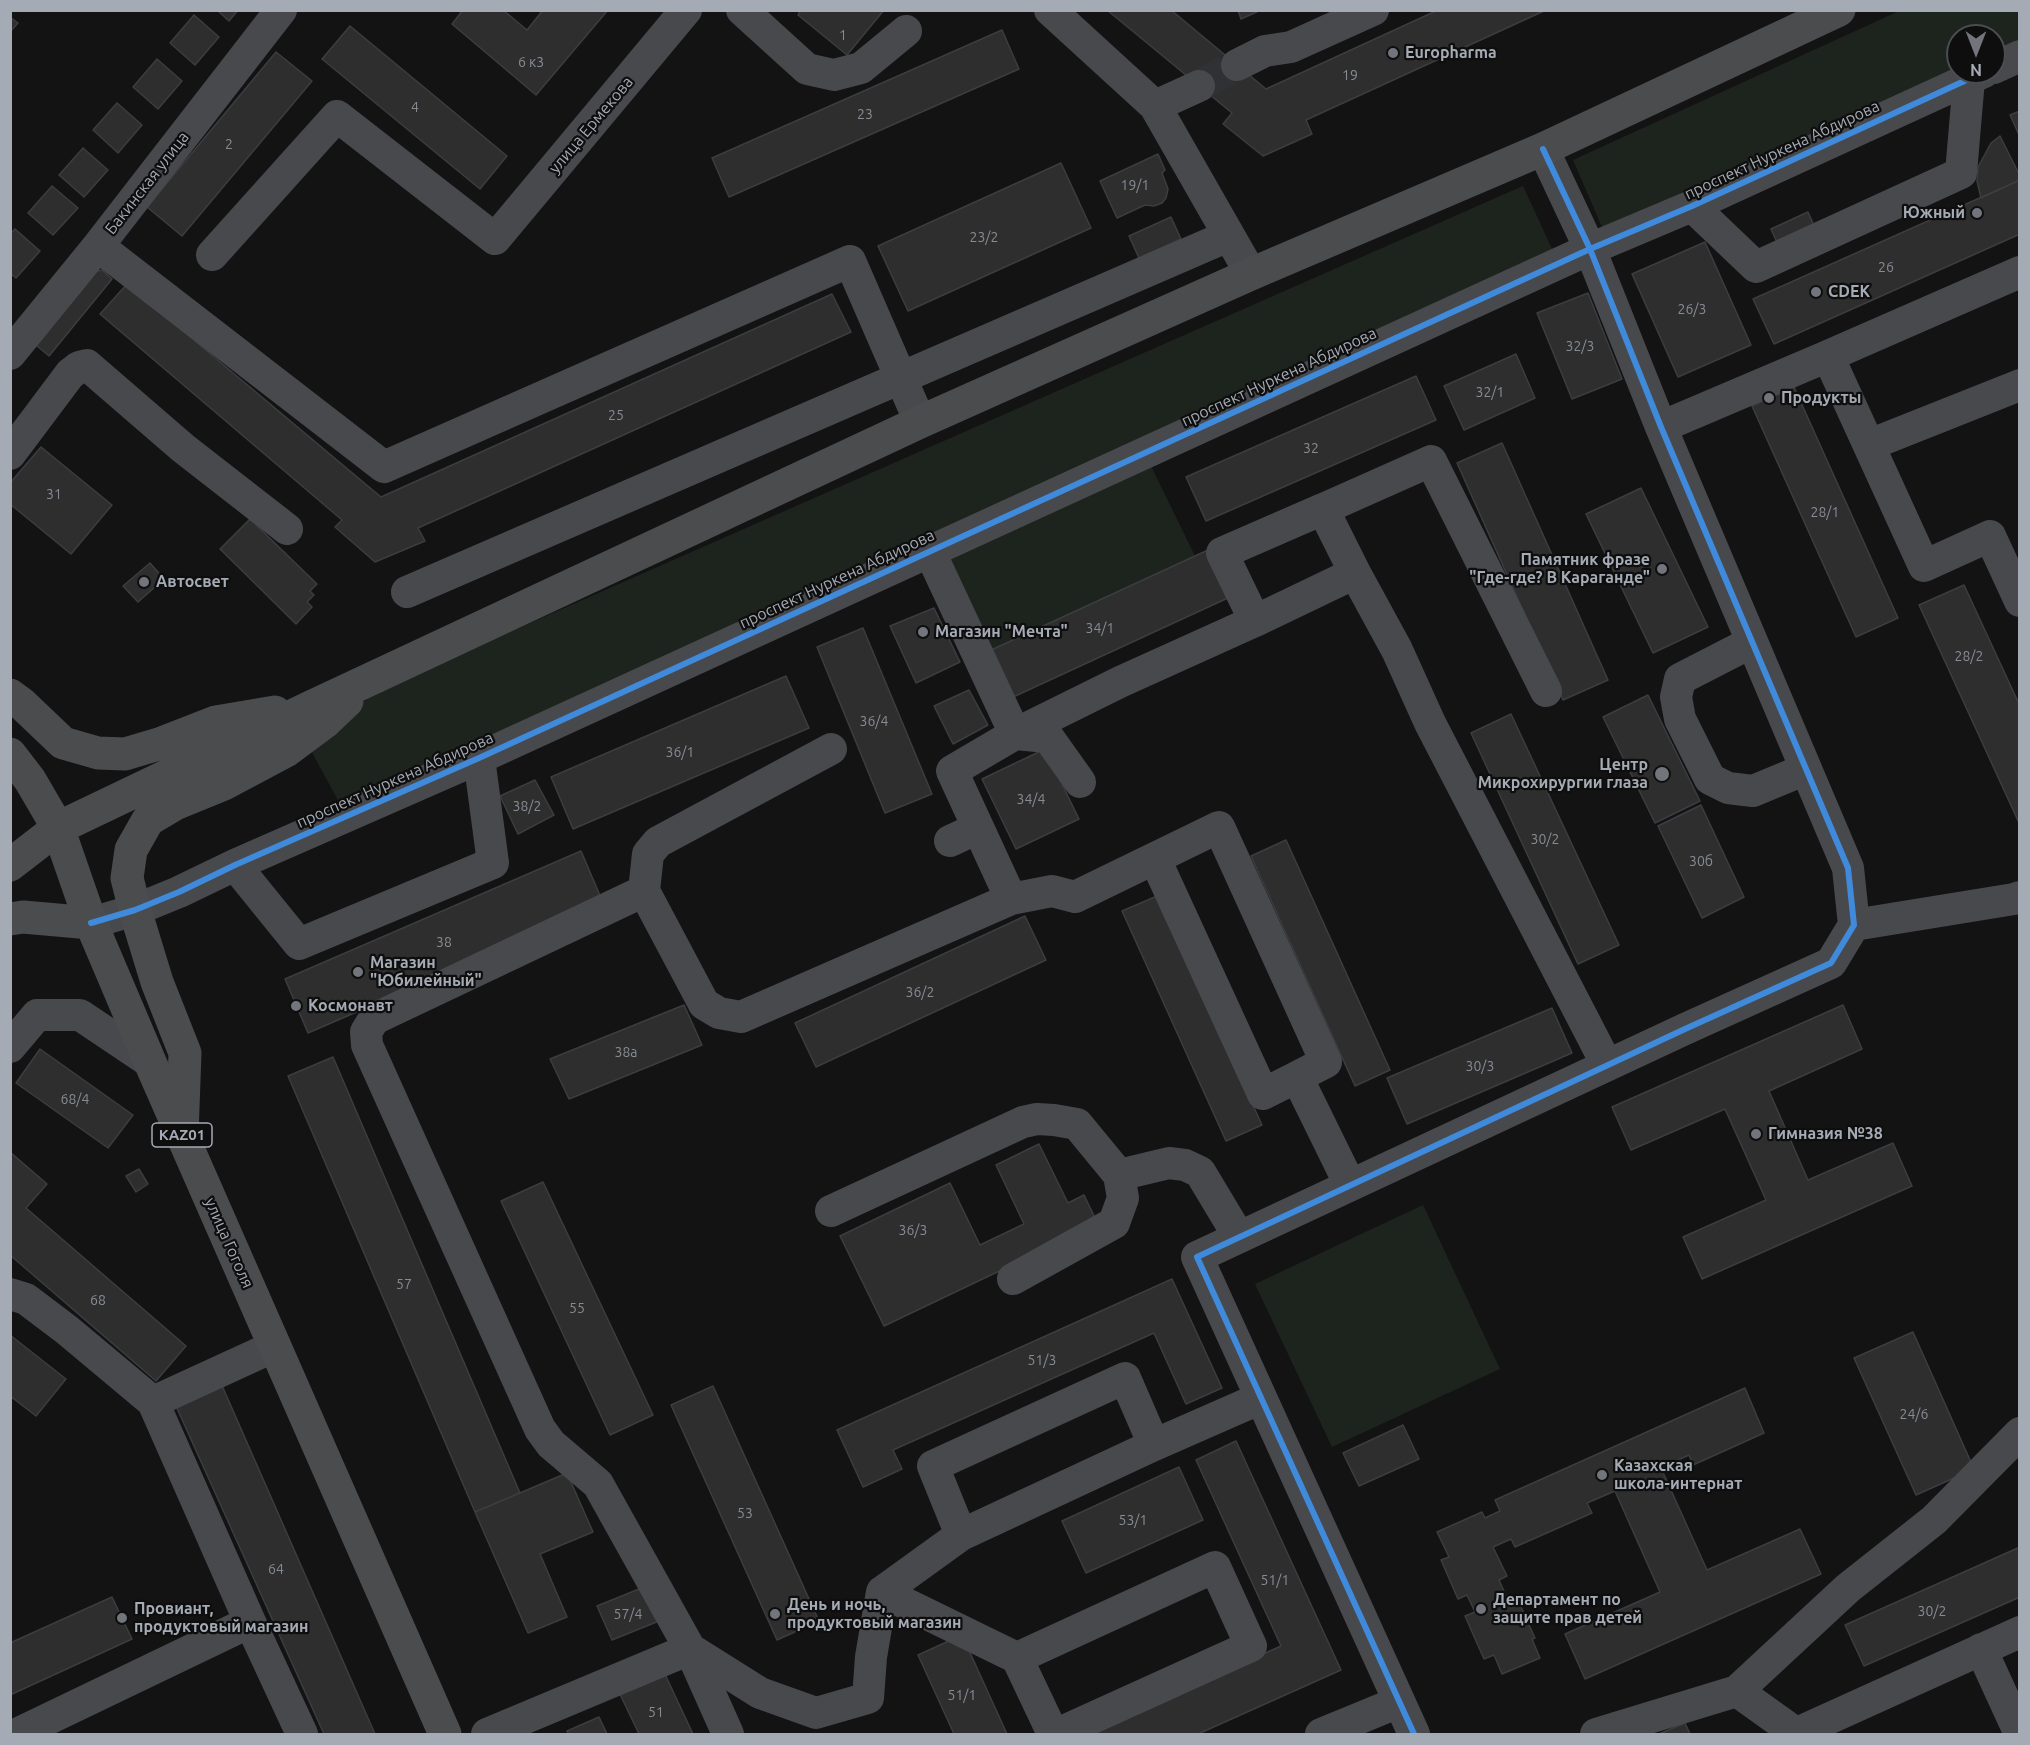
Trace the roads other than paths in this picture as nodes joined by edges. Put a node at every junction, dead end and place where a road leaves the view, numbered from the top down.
1 (282, 10) edge
2 (686, 10) edge
3 (742, 10) edge
4 (1050, 10) edge
5 (1373, 10) edge
6 (1839, 10) edge
7 (906, 31) dead end
8 (1237, 65) tunnel mouth
9 (1958, 84) edge
10 (1980, 84) edge
11 (1199, 86) tunnel mouth
12 (1155, 106) junction
13 (1543, 149) junction
14 (1692, 207) junction
15 (1228, 236) junction
16 (98, 246) junction
17 (1590, 249) junction
18 (212, 255) dead end
19 (2019, 272) edge
20 (1251, 274) junction
21 (10, 354) edge
22 (1828, 356) junction
23 (901, 378) junction
24 (2019, 385) edge
25 (920, 422) junction
26 (1661, 427) junction
27 (1869, 445) junction
28 (10, 454) edge
29 (1323, 508) junction
30 (287, 529) dead end
31 (930, 552) junction
32 (1355, 573) junction
33 (407, 592) dead end
34 (2019, 601) edge
35 (1255, 621) junction
36 (1752, 642) junction
37 (372, 678) junction
38 (1546, 691) dead end
39 (10, 695) edge
40 (313, 706) junction
41 (1015, 734) junction
42 (831, 749) dead end
43 (10, 754) edge
44 (479, 758) junction
45 (1806, 769) junction
46 (1080, 782) dead end
47 (58, 828) junction
48 (978, 828) junction
49 (950, 841) dead end
50 (1155, 859) junction
51 (10, 865) edge
52 (235, 865) junction
53 (644, 891) junction
54 (2019, 897) edge
55 (1011, 899) junction
56 (135, 910) junction
57 (10, 919) edge
58 (91, 923) junction
59 (1854, 925) junction
60 (10, 1047) edge
61 (150, 1062) junction
62 (1607, 1065) junction
63 (1297, 1077) junction
64 (182, 1135) junction
65 (1119, 1175) junction
66 (1350, 1185) junction
67 (831, 1211) dead end
68 (1239, 1237) junction
69 (1013, 1279) dead end
70 (10, 1293) edge
71 (275, 1346) junction
72 (1261, 1398) junction
73 (153, 1402) junction
74 (2019, 1433) edge
75 (1154, 1445) junction
76 (961, 1535) junction
77 (882, 1592) junction
78 (250, 1622) junction
79 (2019, 1632) edge
80 (690, 1649) junction
81 (1981, 1649) junction
82 (1017, 1658) junction
83 (1737, 1691) junction
84 (1399, 1702) junction
85 (821, 1724) edge
86 (17, 1734) edge
87 (302, 1734) edge
88 (445, 1734) edge
89 (487, 1734) edge
90 (728, 1734) edge
91 (1053, 1734) edge
92 (1057, 1734) edge
93 (1321, 1734) edge
94 (1414, 1734) edge
95 (1596, 1734) edge
96 (1797, 1734) edge
97 (2019, 1734) edge

1 - 16 street, Бакинская улица
2 - 18 street, улица Ермекова
3 - 7 street
4 - 12 street
5 - 8 street
6 - 13 main road
9 - 14 street, проспект Нуркена Абдирова
10 - 14 street
11 - 12 street
12 - 15 street
13 - 17 street
13 - 20 main road
14 - 17 street, проспект Нуркена Абдирова
15 - 20 street
15 - 23 street
16 - 21 street, Бакинская улица
16 - 23 street
17 - 26 street
17 - 31 street, проспект Нуркена Абдирова
19 - 22 street
20 - 25 main road
22 - 26 street
22 - 27 street
23 - 25 street
23 - 33 street
24 - 27 street
25 - 37 main road
26 - 36 street
27 - 34 street
28 - 30 street
29 - 32 street
29 - 35 street
29 - 38 street
31 - 41 street
31 - 44 street, проспект Нуркена Абдирова
32 - 35 street
32 - 62 street
35 - 41 street
36 - 45 street
36 - 45 street
37 - 40 main road
37 - 56 main road
39 - 40 main road
40 - 47 main road
41 - 46 street
41 - 48 street
42 - 53 street
43 - 47 main road, улица Гоголя / KАZ01
44 - 52 street, проспект Нуркена Абдирова
44 - 52 street
45 - 59 street
47 - 51 main road
47 - 58 main road, улица Гоголя / KАZ01
48 - 49 street
48 - 55 street
50 - 55 street
50 - 63 street
50 - 63 street
52 - 56 street, проспект Нуркена Абдирова
53 - 55 street
53 - 80 street
54 - 59 street
56 - 58 street, проспект Нуркена Абдирова
56 - 64 main road
57 - 58 main road
58 - 61 main road, улица Гоголя / KАZ01
59 - 62 street
60 - 61 street
61 - 64 main road, улица Гоголя / KАZ01
62 - 66 street
63 - 66 street
64 - 71 main road, улица Гоголя / KАZ01
65 - 67 street
65 - 68 street
65 - 69 street
66 - 68 street
68 - 72 street
70 - 73 street
71 - 73 street
71 - 88 main road, улица Гоголя / KАZ01
72 - 75 street
72 - 84 street
73 - 78 street
74 - 83 street
75 - 76 street
75 - 76 street
76 - 77 street
77 - 82 street
77 - 85 street
78 - 86 street
78 - 87 street
79 - 81 street
80 - 85 street
80 - 89 street
80 - 90 street
81 - 96 street
81 - 97 street
82 - 91 street
82 - 92 street
83 - 95 street
83 - 96 street
84 - 93 street
84 - 94 street

